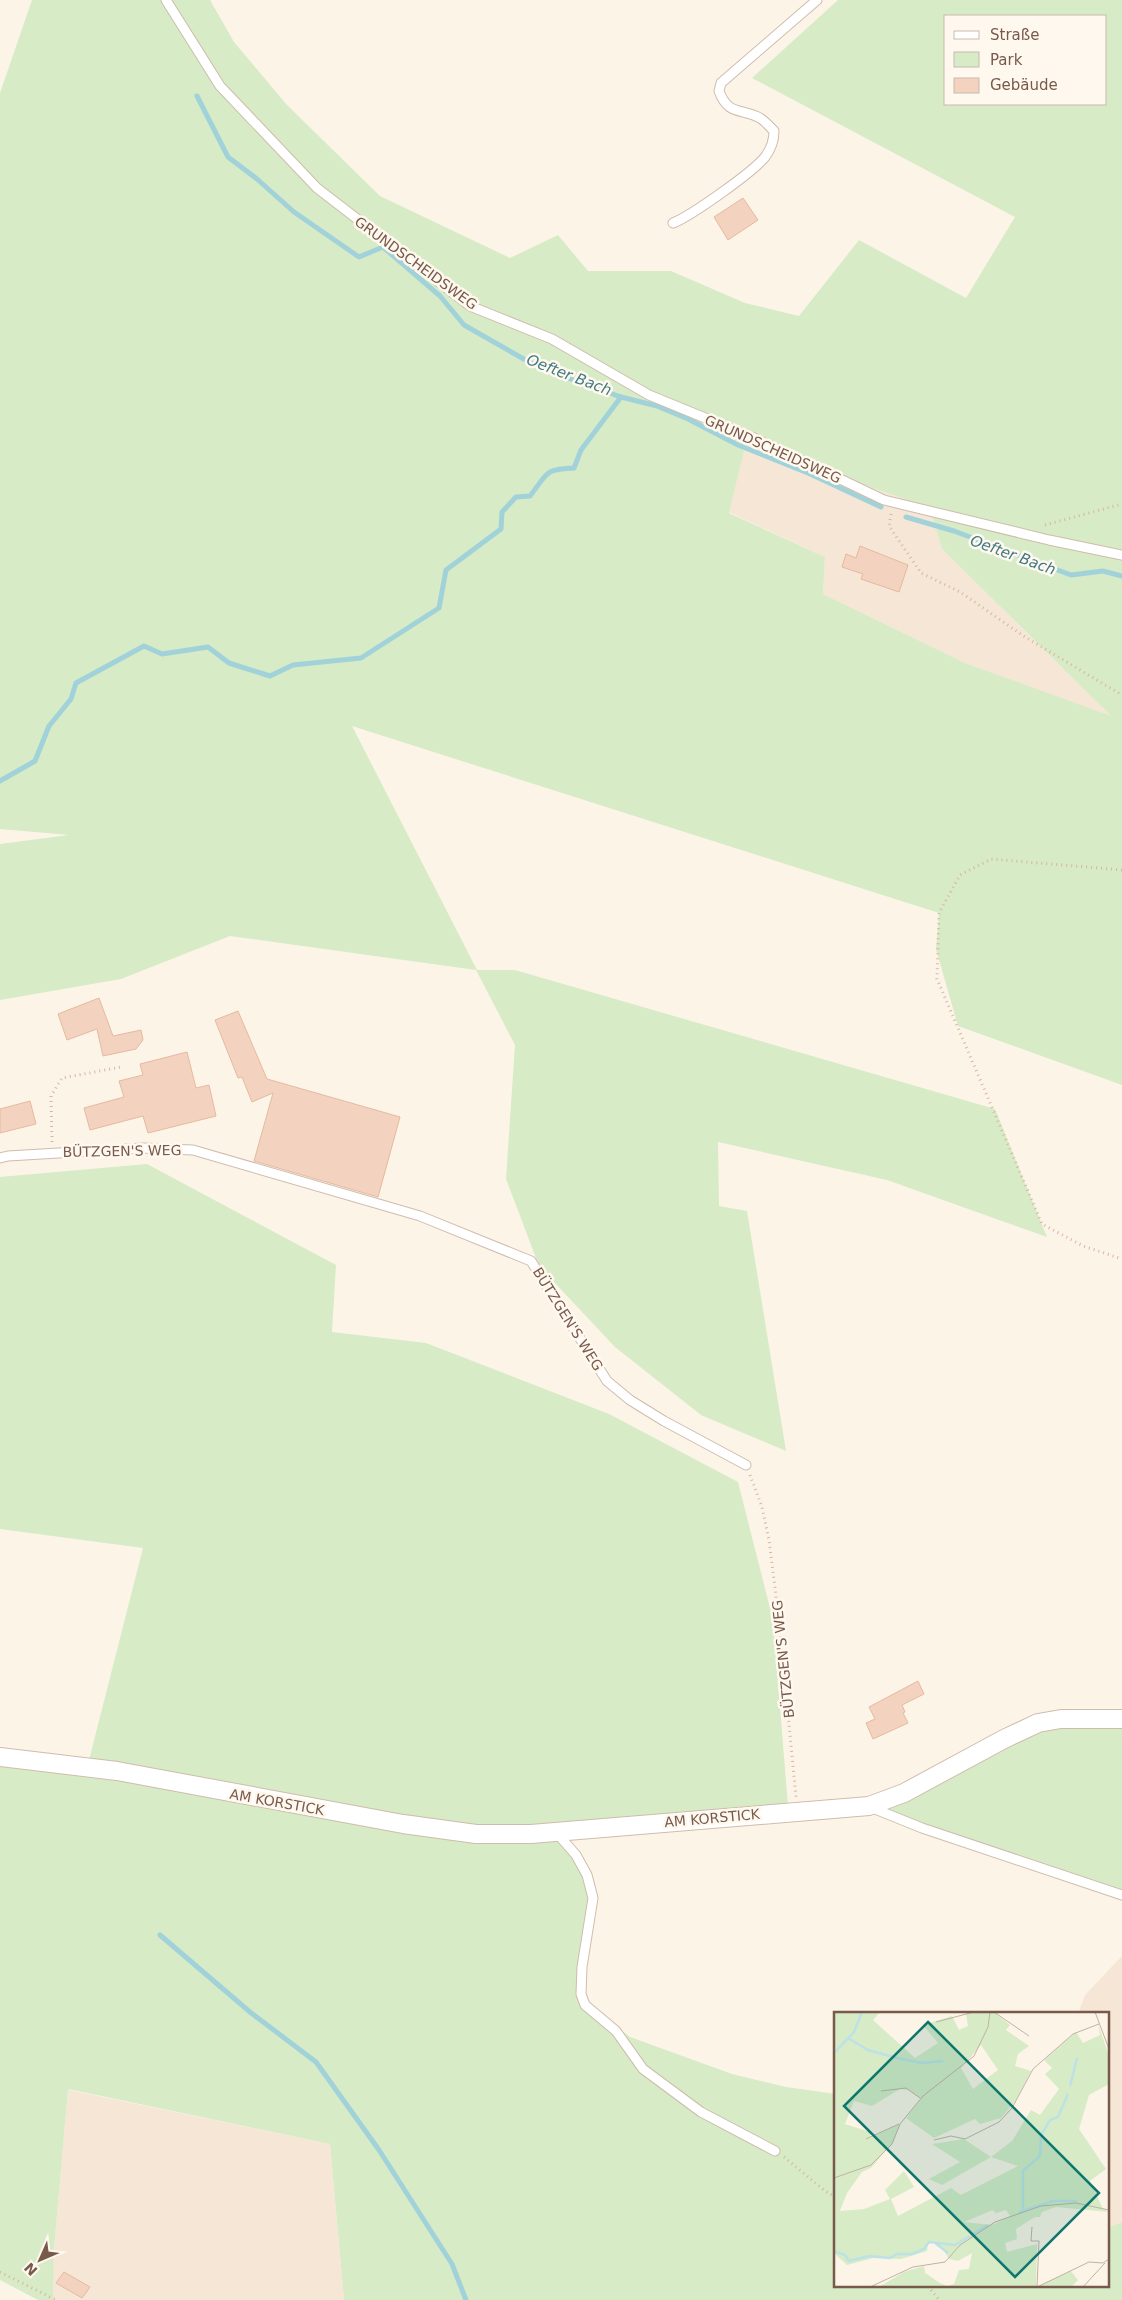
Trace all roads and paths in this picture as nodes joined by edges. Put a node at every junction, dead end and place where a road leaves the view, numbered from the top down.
1 (166, 0) edge
2 (816, 0) edge
3 (673, 223) dead end
4 (893, 503) junction
5 (1122, 504) edge
6 (1019, 532) junction
7 (1122, 554) edge
8 (1122, 695) edge
9 (1122, 870) edge
10 (121, 1067) dead end
11 (52, 1153) junction
12 (0, 1158) edge
13 (1122, 1259) edge
14 (746, 1465) joint
15 (1122, 1719) edge
16 (0, 1757) edge
17 (869, 1806) junction
18 (798, 1811) junction
19 (556, 1832) junction
20 (1122, 1895) edge
21 (775, 2151) joint
22 (834, 2196) edge
23 (0, 2272) edge
24 (930, 2288) edge
25 (56, 2300) edge
26 (939, 2300) edge

1 - 4 lane, GRUNDSCHEIDSWEG
2 - 3 lane
4 - 6 lane, GRUNDSCHEIDSWEG
4 - 8 path
5 - 6 path
6 - 7 lane, GRUNDSCHEIDSWEG
9 - 13 path
10 - 11 path
11 - 12 lane, BÜTZGEN'S WEG
11 - 14 lane, BÜTZGEN'S WEG
14 - 18 path, BÜTZGEN'S WEG
15 - 17 street, AM KORSTICK
16 - 19 street, AM KORSTICK
17 - 18 street, AM KORSTICK
17 - 20 lane, AM KORSTICK
18 - 19 street, AM KORSTICK
19 - 21 lane
21 - 22 path
23 - 25 path
24 - 26 path

